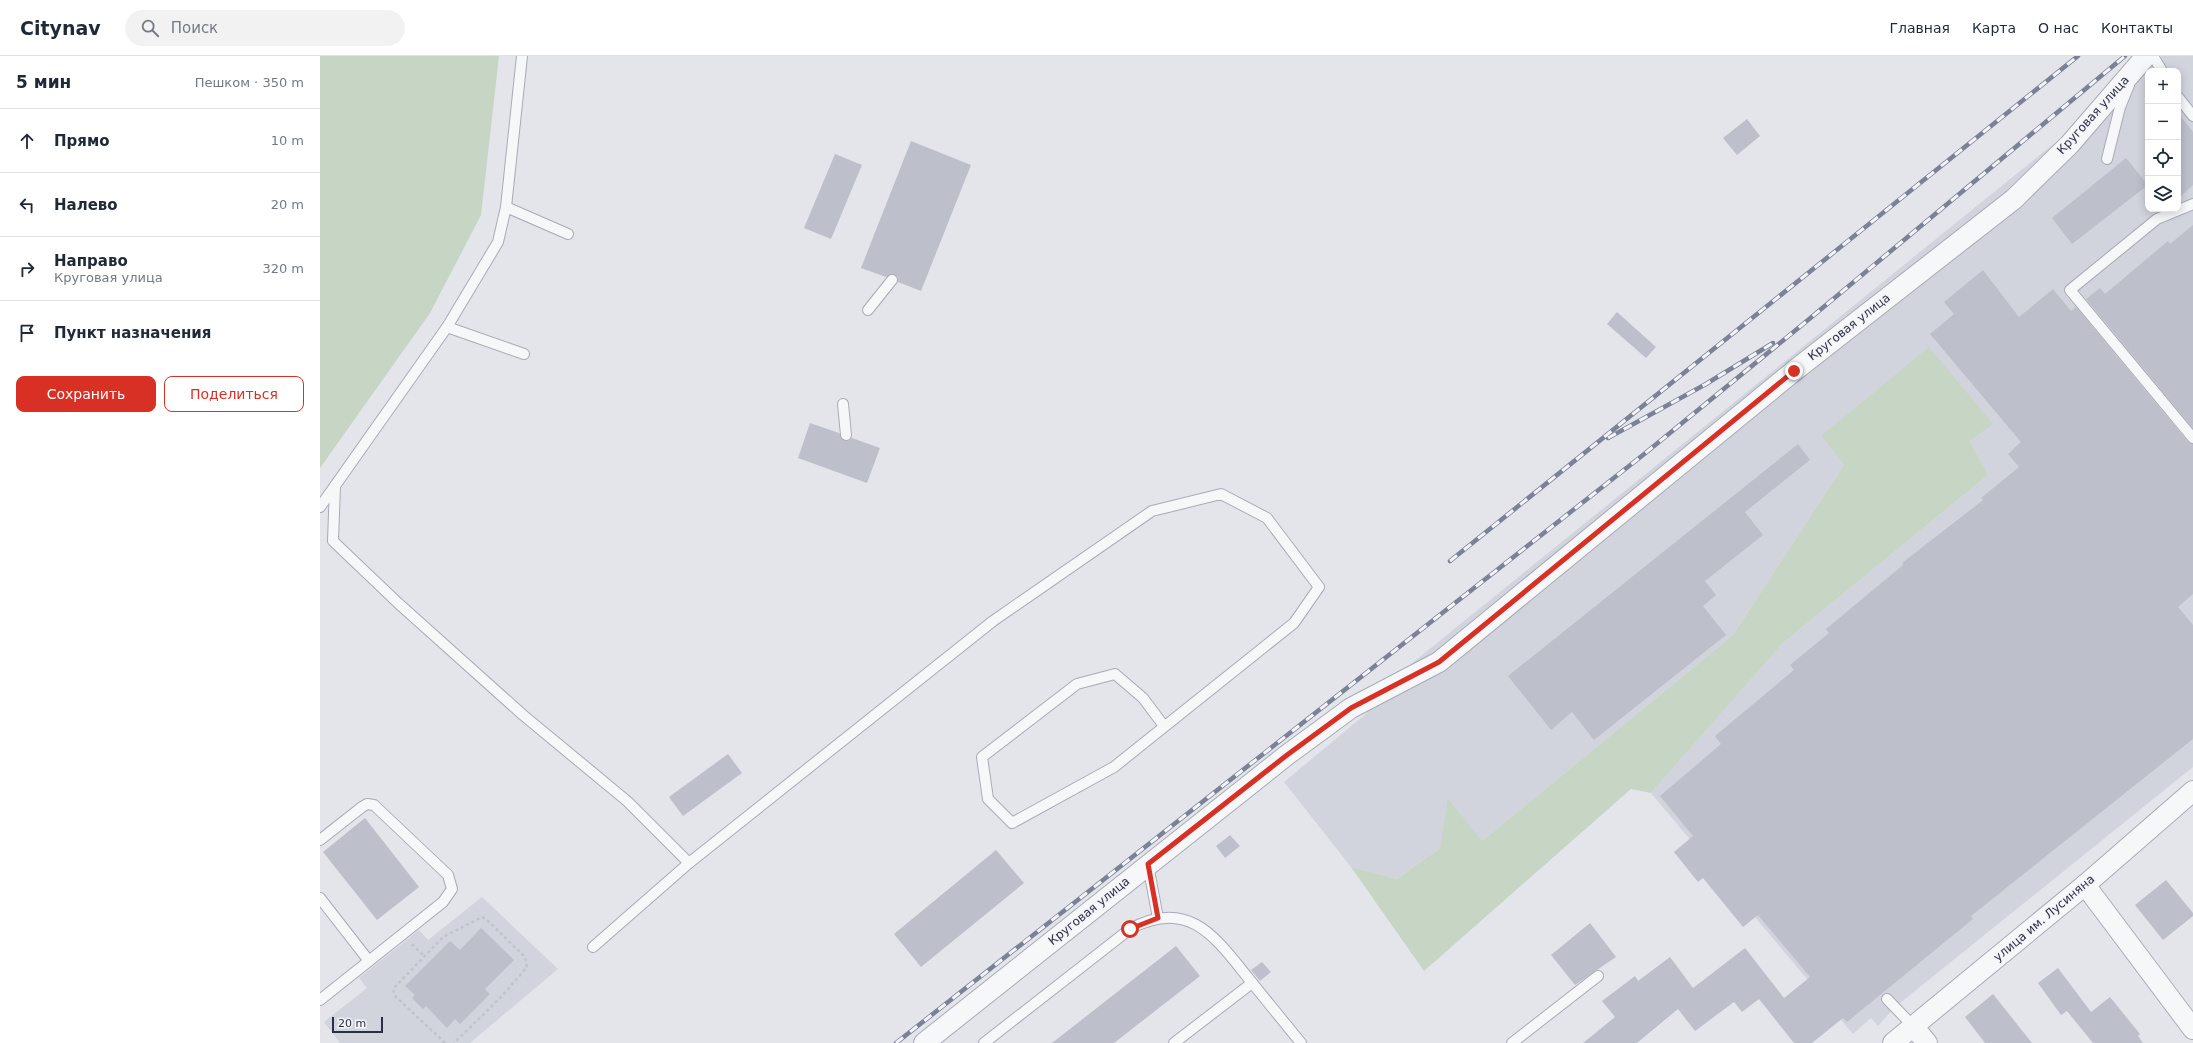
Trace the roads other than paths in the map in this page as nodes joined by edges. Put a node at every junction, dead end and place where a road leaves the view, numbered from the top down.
1 (522, 56) edge
2 (2146, 56) edge
3 (2153, 56) edge
4 (2160, 68) edge
5 (2181, 101) edge
6 (2193, 116) edge
7 (2107, 159) dead end
8 (2193, 204) edge
9 (506, 207) junction
10 (568, 234) dead end
11 (892, 280) dead end
12 (868, 310) dead end
13 (447, 327) junction
14 (524, 354) dead end
15 (843, 404) dead end
16 (846, 435) dead end
17 (2193, 438) edge
18 (335, 486) junction
19 (320, 507) edge
20 (1164, 726) junction
21 (2193, 791) edge
22 (320, 840) edge
23 (689, 863) junction
24 (1148, 864) junction
25 (2085, 885) junction
26 (320, 898) edge
27 (1158, 918) junction
28 (593, 947) dead end
29 (369, 961) junction
30 (1598, 976) dead end
31 (1252, 983) junction
32 (1887, 999) dead end
33 (320, 1000) edge
34 (1913, 1026) junction
35 (2193, 1030) edge
36 (924, 1043) edge
37 (984, 1043) edge
38 (1174, 1043) edge
39 (1301, 1043) edge
40 (1512, 1043) edge
41 (1893, 1043) edge
42 (1926, 1043) edge

1 - 9 lane
2 - 7 lane
2 - 24 street, Круговая улица
3 - 4 lane
5 - 6 lane
8 - 17 lane
9 - 10 lane
9 - 13 lane
11 - 12 lane
13 - 14 lane
13 - 18 lane
15 - 16 lane
18 - 19 lane
18 - 23 lane
20 - 20 lane
20 - 23 lane
21 - 25 street, улица им. Лусиняна
22 - 29 lane
23 - 28 lane
24 - 27 lane
24 - 36 street, Круговая улица
25 - 34 street, улица им. Лусиняна
25 - 35 street
26 - 29 lane
27 - 31 lane
27 - 37 lane
29 - 33 lane
30 - 40 lane
31 - 38 lane
31 - 39 lane
32 - 34 lane
34 - 41 street, улица им. Лусиняна
34 - 42 street

